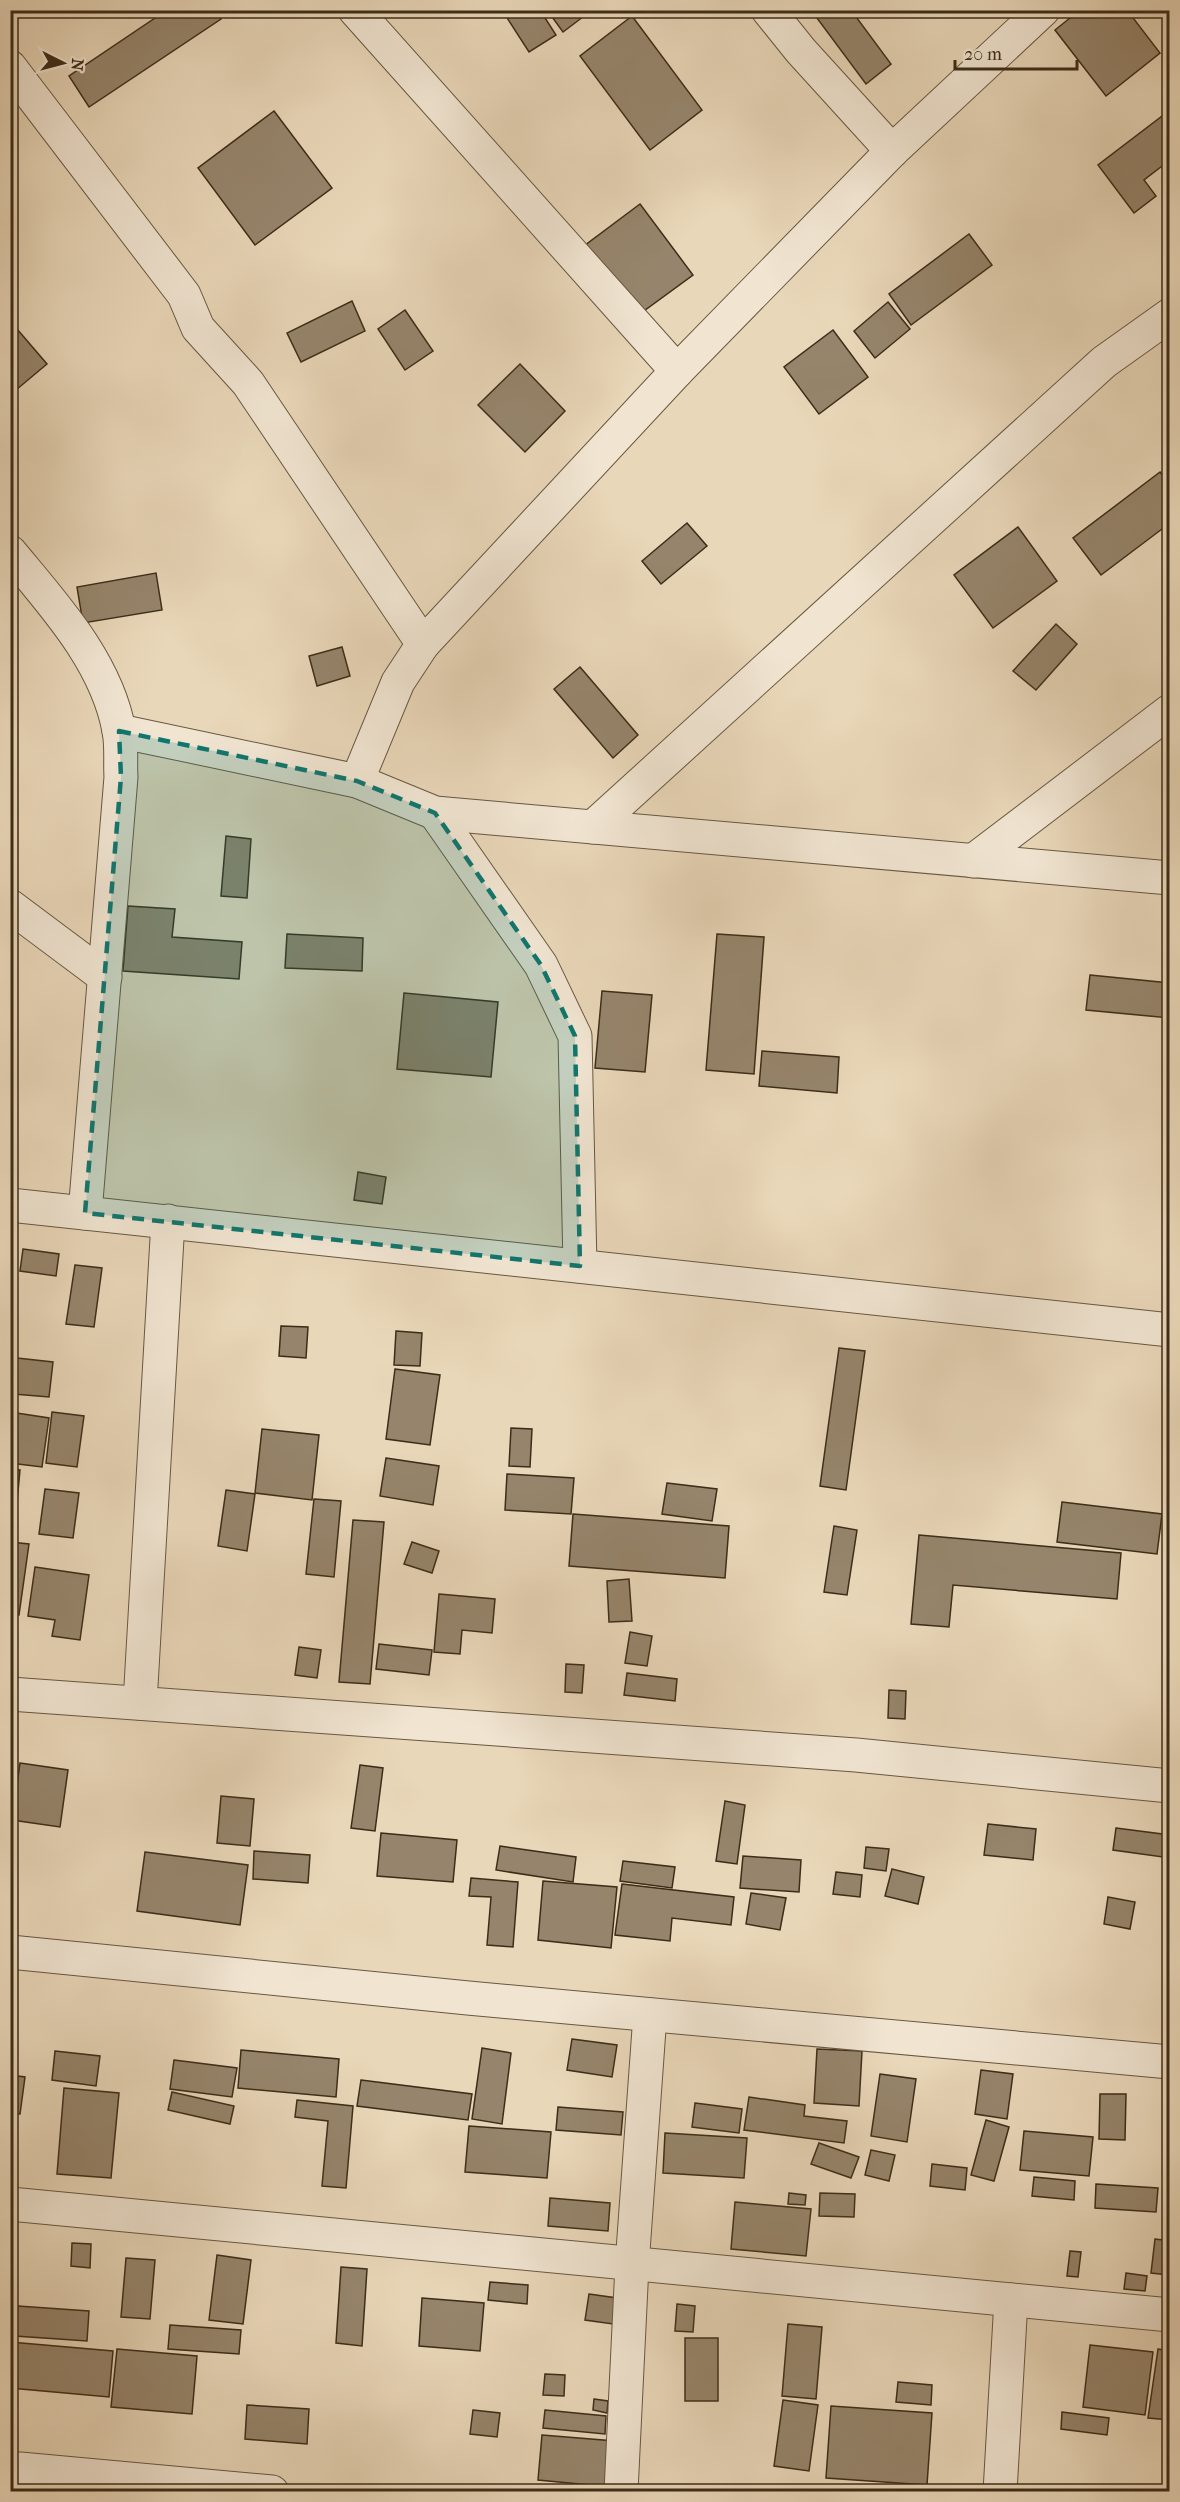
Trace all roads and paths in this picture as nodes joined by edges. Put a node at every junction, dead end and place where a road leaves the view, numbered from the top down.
1 (355, 10) edge
2 (768, 10) edge
3 (1043, 10) edge
4 (10, 67) edge
5 (892, 151) junction
6 (1170, 315) edge
7 (677, 371) junction
8 (10, 552) edge
9 (423, 644) junction
10 (1170, 711) edge
11 (119, 731) junction
12 (357, 782) junction
13 (435, 813) junction
14 (593, 827) junction
15 (973, 861) junction
16 (1170, 878) edge
17 (10, 906) edge
18 (105, 977) junction
19 (10, 1205) edge
20 (85, 1213) junction
21 (168, 1221) junction
22 (580, 1266) junction
23 (1170, 1330) edge
24 (10, 1694) edge
25 (140, 1703) junction
26 (1170, 1786) edge
27 (10, 1952) edge
28 (650, 2015) junction
29 (1170, 2062) edge
30 (10, 2204) edge
31 (632, 2265) junction
32 (1011, 2300) junction
33 (1170, 2315) edge
34 (17, 2476) edge
35 (272, 2492) edge
36 (621, 2492) edge
37 (1000, 2492) edge

1 - 7 street
2 - 5 street
3 - 5 street
4 - 9 street
5 - 7 street
6 - 14 street
7 - 9 street
8 - 11 street
9 - 12 street
10 - 15 street
11 - 12 street
11 - 18 street
12 - 13 street
13 - 14 street
13 - 22 street
14 - 15 street
15 - 16 street
17 - 18 street
18 - 20 street
19 - 20 street
20 - 21 street
21 - 22 street
21 - 25 street
22 - 23 street
24 - 25 street
25 - 26 street
27 - 28 street
28 - 29 street
28 - 31 street
30 - 31 street
31 - 32 street
31 - 36 street
32 - 33 street
32 - 37 street
34 - 35 street

